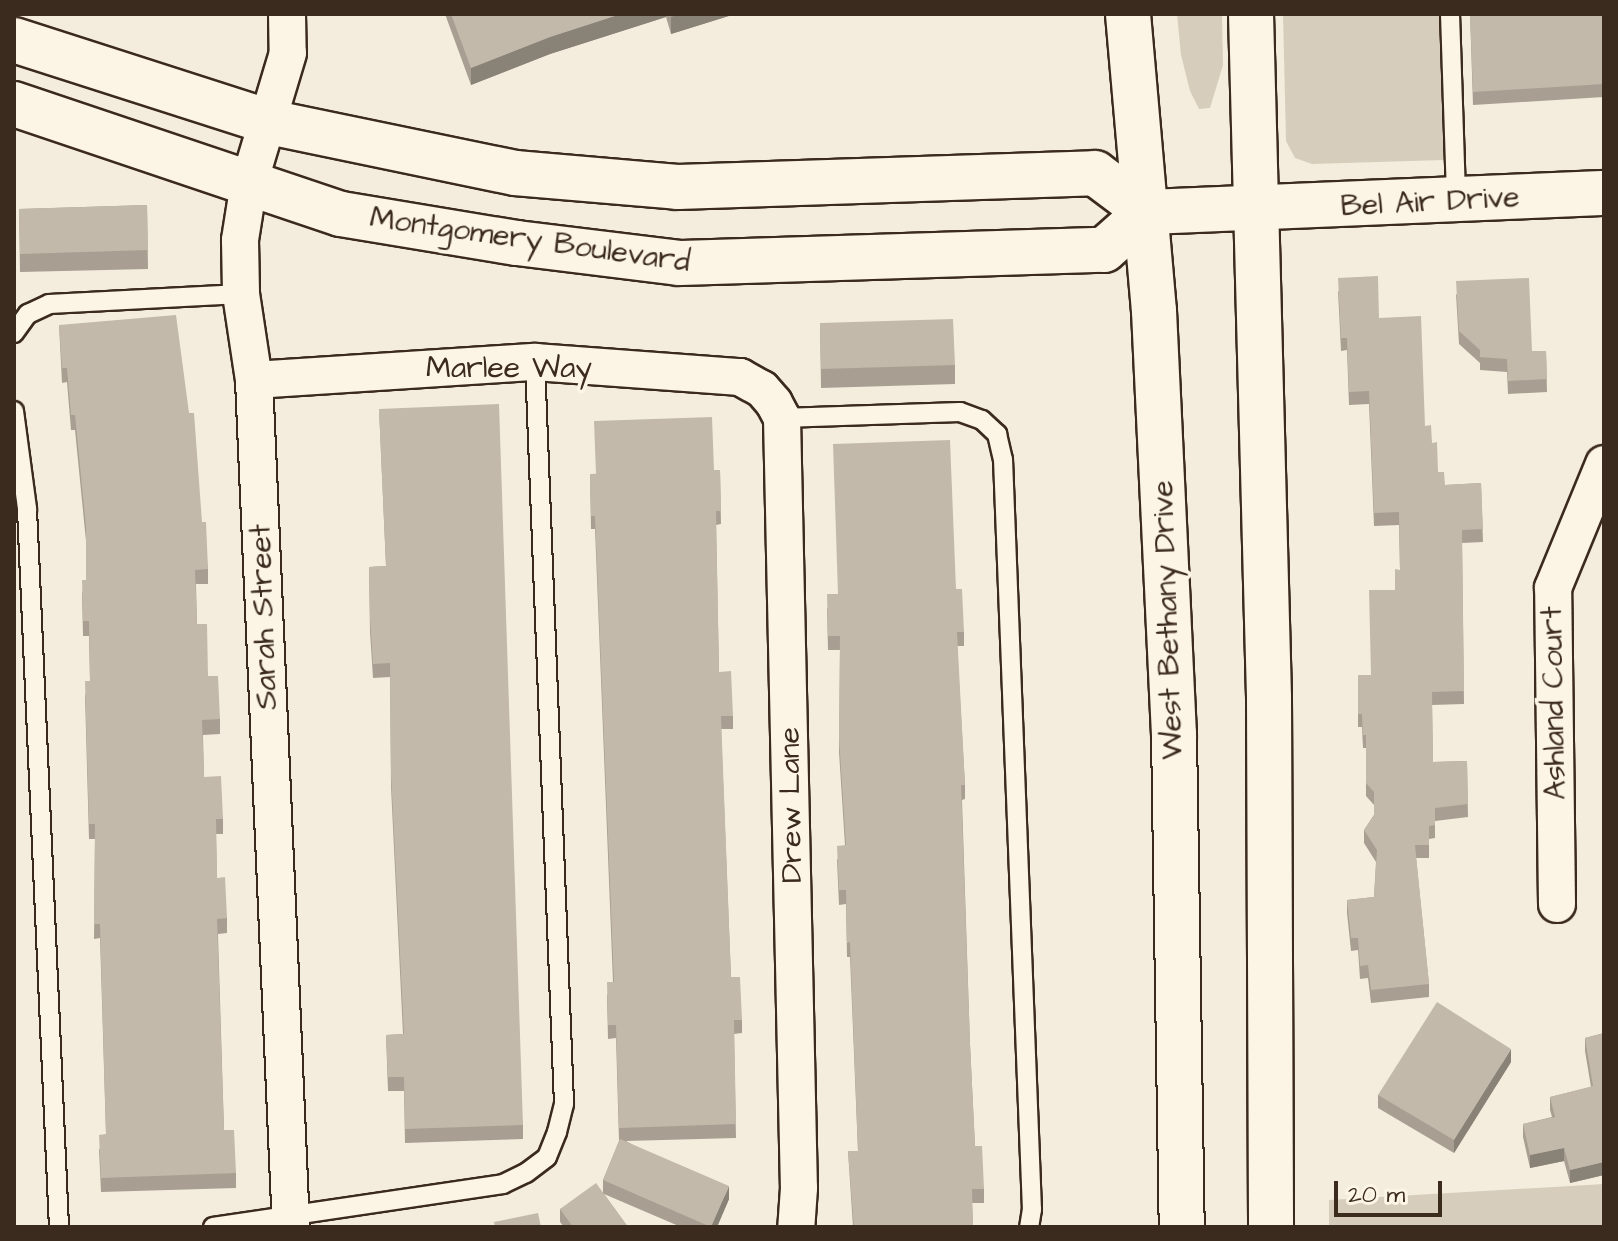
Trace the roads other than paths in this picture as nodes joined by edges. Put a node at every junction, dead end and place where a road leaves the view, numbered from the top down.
1 (287, 14) edge
2 (1128, 14) edge
3 (1251, 14) edge
4 (1450, 14) edge
5 (14, 40) edge
6 (14, 104) edge
7 (269, 122) junction
8 (249, 183) junction
9 (1604, 193) edge
10 (1456, 200) junction
11 (1256, 210) junction
12 (1147, 212) junction
13 (241, 294) junction
14 (14, 333) edge
15 (535, 362) junction
16 (254, 380) junction
17 (772, 403) junction
18 (14, 411) edge
19 (1604, 464) edge
20 (1557, 904) dead end
21 (290, 1220) edge
22 (59, 1227) edge
23 (213, 1227) edge
24 (796, 1227) edge
25 (1029, 1227) edge
26 (1182, 1227) edge
27 (1271, 1227) edge

1 - 7 street, Sarah Street
2 - 12 street, West Bethany Drive
3 - 11 street
4 - 10 lane
5 - 7 street
6 - 8 street, Montgomery Boulevard
7 - 8 street, Sarah Street
7 - 12 street
8 - 12 street, Montgomery Boulevard
8 - 13 street, Sarah Street
9 - 10 street, Bel Air Drive
10 - 11 street, Bel Air Drive
11 - 12 street
11 - 27 street
12 - 26 street, West Bethany Drive
13 - 14 lane
13 - 16 street, Sarah Street
15 - 16 street, Marlee Way
15 - 17 street, Marlee Way
15 - 21 lane
16 - 21 street, Sarah Street
17 - 24 street, Drew Lane
17 - 25 lane
18 - 22 lane
19 - 20 street, Ashland Court
21 - 23 lane

